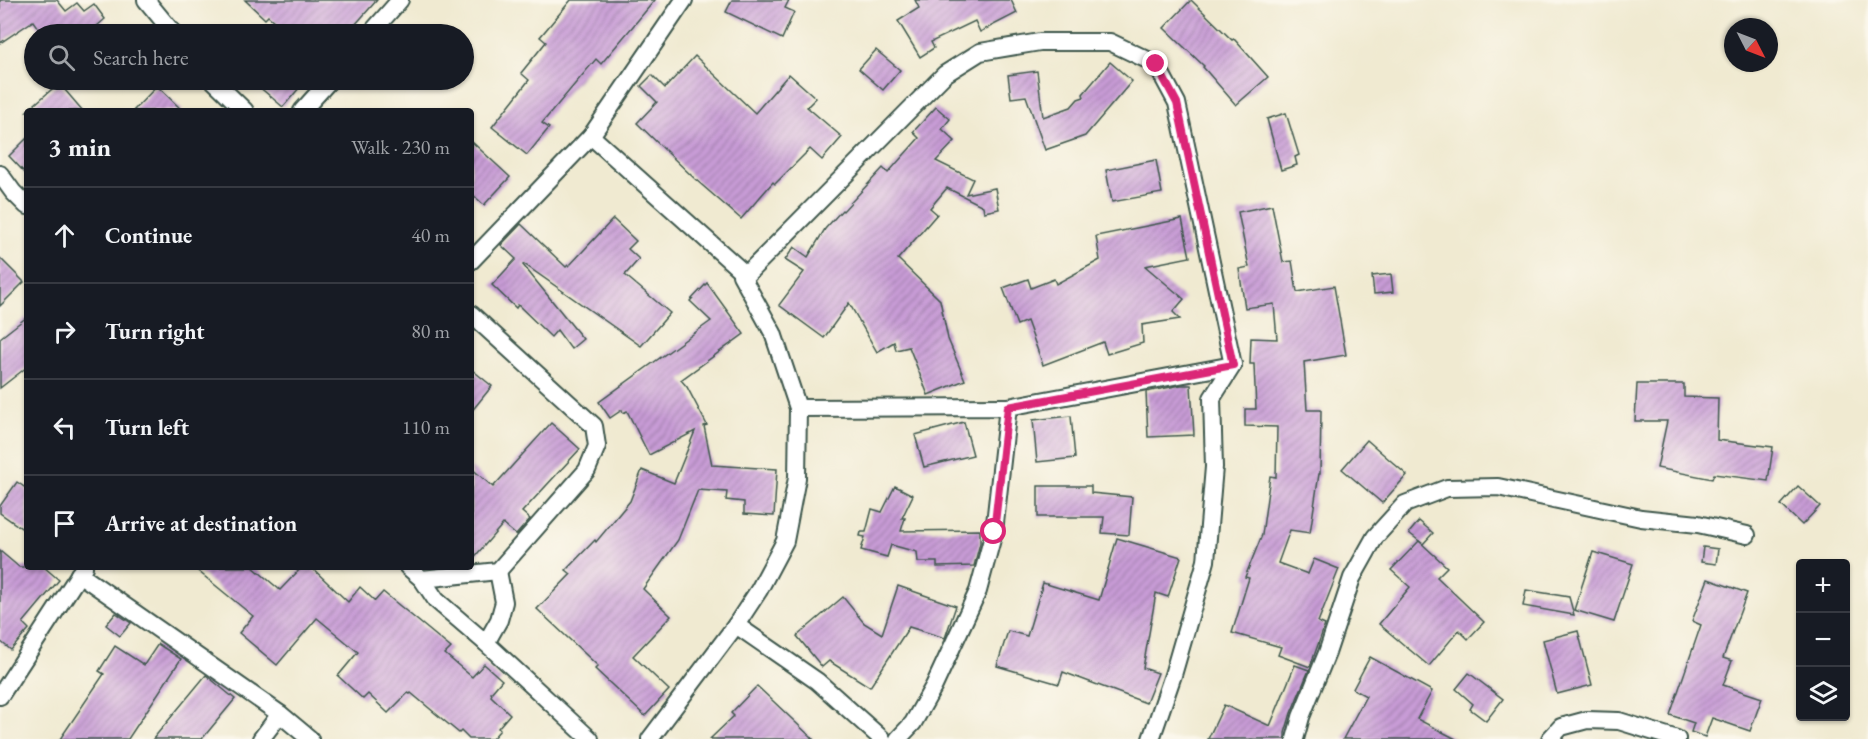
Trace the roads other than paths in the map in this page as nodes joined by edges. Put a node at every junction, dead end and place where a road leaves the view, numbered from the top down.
1 (146, 0) edge
2 (400, 0) edge
3 (684, 0) edge
4 (166, 24) edge
5 (379, 24) edge
6 (223, 90) edge
7 (321, 90) edge
8 (242, 108) edge
9 (305, 108) edge
10 (591, 136) junction
11 (0, 174) edge
12 (24, 203) edge
13 (474, 258) edge
14 (746, 274) junction
15 (474, 317) edge
16 (1233, 365) junction
17 (1008, 407) junction
18 (798, 408) junction
19 (1747, 535) dead end
20 (82, 570) edge
21 (412, 570) edge
22 (498, 571) junction
23 (423, 579) junction
24 (736, 625) junction
25 (486, 644) junction
26 (0, 696) edge
27 (280, 714) junction
28 (261, 739) edge
29 (310, 739) edge
30 (590, 739) edge
31 (650, 739) edge
32 (882, 739) edge
33 (898, 739) edge
34 (1151, 739) edge
35 (1295, 739) edge
36 (1550, 739) edge
37 (1677, 739) edge

1 - 4 street
2 - 5 street
3 - 10 street
6 - 8 street
7 - 9 street
10 - 13 street
10 - 14 street
11 - 12 street
14 - 16 street
14 - 18 street
15 - 22 street
16 - 17 street
16 - 34 street
17 - 18 street
17 - 33 street
18 - 24 street
19 - 35 street
20 - 26 street
20 - 27 street
21 - 23 street
22 - 23 street
22 - 25 street
23 - 25 street
24 - 31 street
24 - 32 street
25 - 30 street
27 - 28 street
27 - 29 street
36 - 37 street

